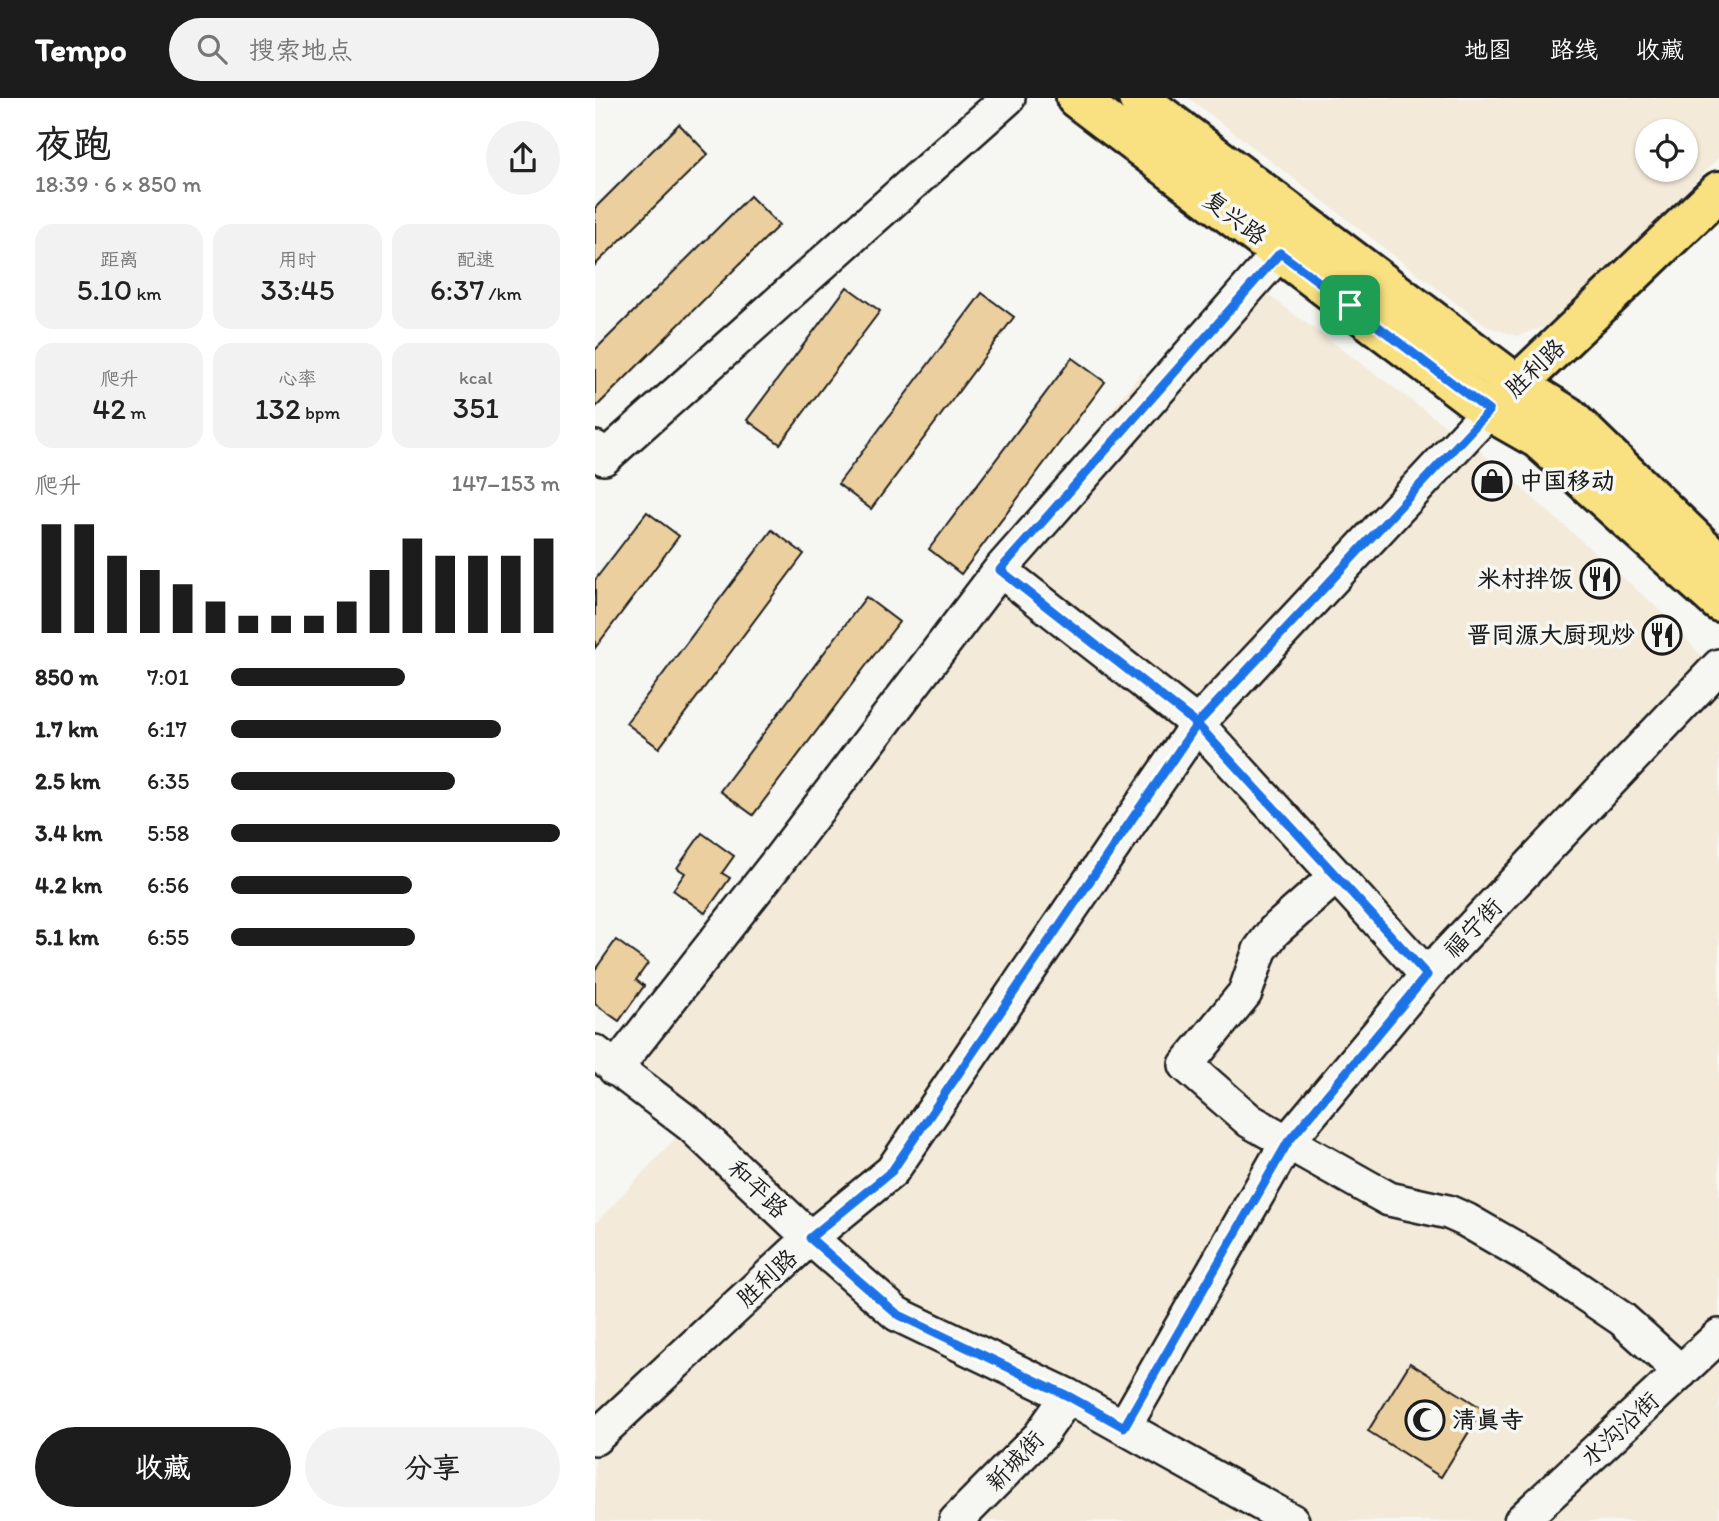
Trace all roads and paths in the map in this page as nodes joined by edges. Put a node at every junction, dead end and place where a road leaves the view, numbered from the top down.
1 (1008, 98) edge
2 (1076, 98) edge
3 (1138, 98) edge
4 (1719, 191) edge
5 (1280, 253) junction
6 (1518, 385) junction
7 (1489, 411) junction
8 (595, 448) edge
9 (1719, 563) edge
10 (1000, 570) junction
11 (1719, 602) edge
12 (1719, 666) edge
13 (1197, 724) junction
14 (1336, 876) junction
15 (1427, 975) junction
16 (605, 1060) edge
17 (1288, 1142) junction
18 (810, 1238) junction
19 (1719, 1336) edge
20 (1681, 1372) junction
21 (1068, 1396) junction
22 (1124, 1427) junction
23 (595, 1438) edge
24 (956, 1521) edge
25 (1292, 1521) edge
26 (1521, 1521) edge

1 - 8 street
2 - 5 main road, 复兴路
3 - 6 main road, 复兴路
4 - 6 main road, 胜利路
5 - 7 main road, 复兴路
5 - 10 street
6 - 7 main road, 胜利路
6 - 9 main road, 复兴路
7 - 11 main road, 复兴路
7 - 13 street, 胜利路
10 - 13 street
10 - 16 street
12 - 15 street, 福宁街
13 - 14 street
13 - 18 street, 胜利路
14 - 15 street
14 - 17 street
15 - 17 street, 福宁街
16 - 18 street, 和平路
17 - 20 street
17 - 22 street, 福宁街
18 - 21 street, 和平路
18 - 23 street, 胜利路
19 - 20 street, 水沟沿街
20 - 26 street, 水沟沿街
21 - 22 street, 和平路
21 - 24 street, 新城街
22 - 25 street, 和平路

